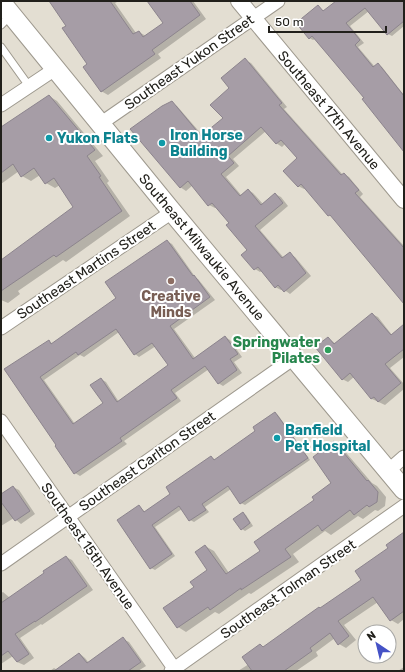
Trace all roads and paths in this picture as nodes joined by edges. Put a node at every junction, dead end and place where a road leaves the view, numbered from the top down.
1 (239, 1) edge
2 (278, 1) edge
3 (4, 14) edge
4 (253, 18) junction
5 (1, 47) edge
6 (55, 69) junction
7 (29, 86) junction
8 (1, 105) edge
9 (100, 124) junction
10 (404, 200) edge
11 (172, 212) junction
12 (1, 328) edge
13 (294, 358) junction
14 (1, 421) edge
15 (404, 457) edge
16 (388, 471) junction
17 (404, 490) edge
18 (404, 506) edge
19 (67, 517) junction
20 (1, 564) edge
21 (174, 670) edge

1 - 4 street, Southeast 17th Avenue
2 - 4 street, Southeast Yukon Street
3 - 6 main road, Southeast Milwaukie Avenue
4 - 9 street, Southeast Yukon Street
4 - 10 street, Southeast 17th Avenue
5 - 7 lane
6 - 7 street
6 - 9 main road, Southeast Milwaukie Avenue
7 - 8 street
9 - 11 main road, Southeast Milwaukie Avenue
11 - 12 street, Southeast Martins Street
11 - 13 main road, Southeast Milwaukie Avenue
13 - 16 main road, Southeast Milwaukie Avenue
13 - 19 street, Southeast Carlton Street
14 - 19 street, Southeast 15th Avenue
15 - 16 street
16 - 17 main road, Southeast Milwaukie Avenue
18 - 21 street, Southeast Tolman Street
19 - 20 street, Southeast Carlton Street
19 - 21 street, Southeast 15th Avenue

